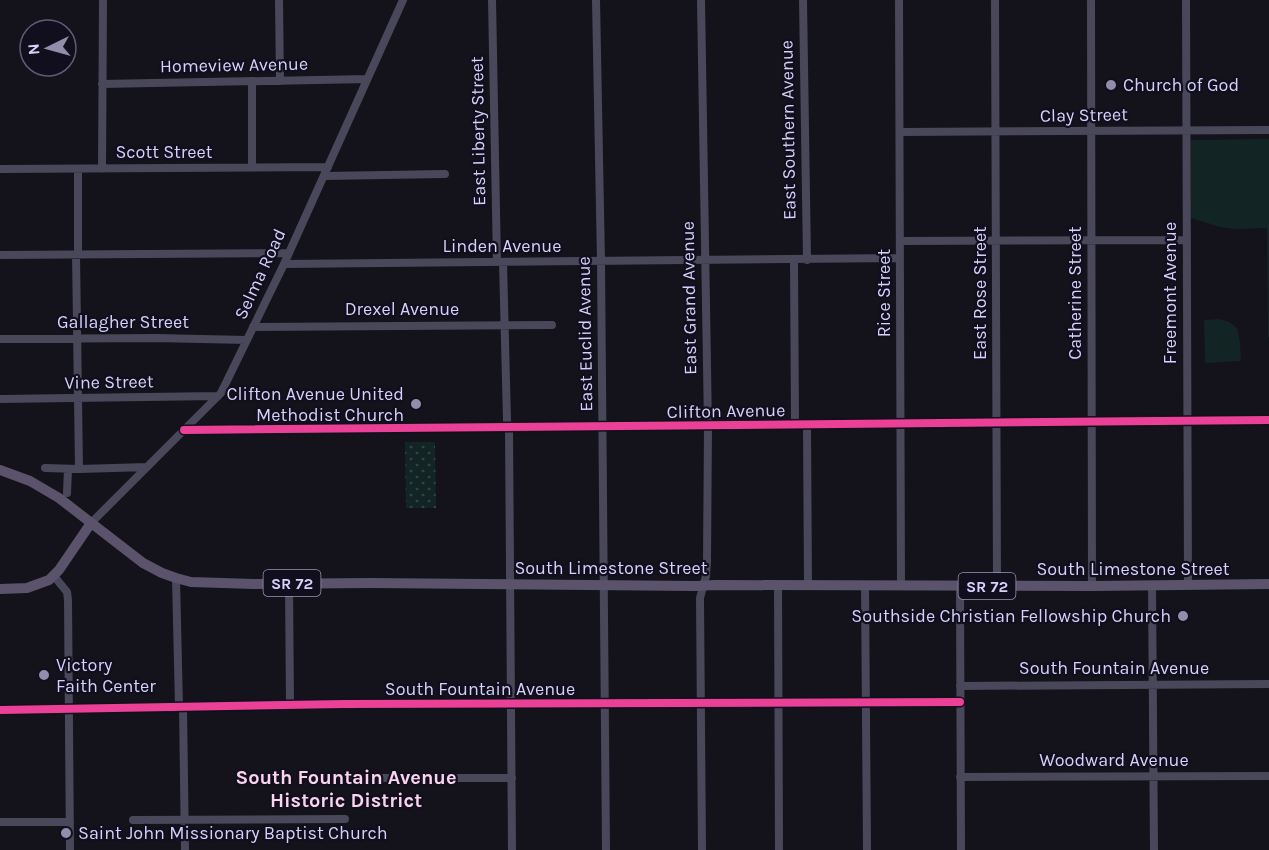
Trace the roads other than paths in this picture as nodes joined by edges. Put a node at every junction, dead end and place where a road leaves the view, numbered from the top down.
1 (103, 0) edge
2 (279, 0) edge
3 (403, 0) edge
4 (492, 0) edge
5 (596, 0) edge
6 (701, 0) edge
7 (802, 0) edge
8 (899, 0) edge
9 (995, 0) edge
10 (1090, 0) edge
11 (1186, 0) edge
12 (367, 79) junction
13 (252, 81) junction
14 (280, 81) junction
15 (102, 84) junction
16 (1186, 130) junction
17 (1269, 130) edge
18 (900, 132) junction
19 (996, 132) junction
20 (1091, 132) junction
21 (328, 166) junction
22 (252, 167) junction
23 (0, 169) edge
24 (78, 169) junction
25 (102, 169) junction
26 (445, 174) dead end
27 (324, 176) junction
28 (1091, 240) junction
29 (1187, 240) junction
30 (900, 241) junction
31 (996, 241) junction
32 (289, 253) junction
33 (77, 254) junction
34 (0, 255) edge
35 (900, 258) junction
36 (794, 260) junction
37 (807, 260) junction
38 (601, 261) junction
39 (705, 261) junction
40 (500, 262) junction
41 (284, 264) junction
42 (505, 325) junction
43 (552, 325) dead end
44 (253, 327) junction
45 (77, 338) junction
46 (0, 339) edge
47 (247, 340) junction
48 (218, 396) junction
49 (0, 399) edge
50 (78, 399) junction
51 (1269, 420) edge
52 (1188, 421) junction
53 (996, 422) junction
54 (1092, 422) junction
55 (901, 423) junction
56 (795, 425) junction
57 (807, 425) junction
58 (708, 426) junction
59 (603, 427) junction
60 (509, 428) junction
61 (184, 430) junction
62 (147, 466) junction
63 (45, 468) dead end
64 (68, 469) junction
65 (78, 469) junction
66 (0, 470) edge
67 (67, 493) dead end
68 (92, 523) junction
69 (54, 576) junction
70 (176, 578) junction
71 (289, 583) junction
72 (511, 584) junction
73 (604, 584) junction
74 (1269, 584) edge
75 (778, 585) junction
76 (808, 585) junction
77 (865, 585) junction
78 (1152, 585) junction
79 (1188, 585) junction
80 (704, 586) junction
81 (901, 586) junction
82 (960, 586) junction
83 (997, 586) junction
84 (1092, 586) junction
85 (0, 589) edge
86 (1153, 684) junction
87 (1269, 684) edge
88 (960, 686) junction
89 (778, 702) junction
90 (866, 702) junction
91 (960, 702) junction
92 (512, 703) junction
93 (605, 703) junction
94 (701, 703) junction
95 (290, 705) junction
96 (181, 707) junction
97 (68, 709) junction
98 (0, 710) edge
99 (1153, 776) junction
100 (1269, 776) edge
101 (960, 777) junction
102 (345, 778) dead end
103 (512, 778) junction
104 (345, 819) dead end
105 (133, 820) dead end
106 (185, 820) junction
107 (0, 822) edge
108 (70, 822) junction
109 (70, 850) edge
110 (185, 850) edge
111 (512, 850) edge
112 (606, 850) edge
113 (702, 850) edge
114 (779, 850) edge
115 (867, 850) edge
116 (960, 850) edge
117 (1154, 850) edge

1 - 15 street
2 - 14 street
3 - 12 street, Selma Road
4 - 40 street, East Liberty Street
5 - 38 street, East Euclid Avenue
6 - 39 street, East Grand Avenue
7 - 37 street, East Southern Avenue
8 - 18 street, Rice Street
9 - 19 street, East Rose Street
10 - 20 street, Catherine Street
11 - 16 street, Freemont Avenue
12 - 14 street, Homeview Avenue
12 - 21 street, Selma Road
13 - 14 street, Homeview Avenue
13 - 15 street, Homeview Avenue
13 - 22 street
15 - 25 street
16 - 17 street, Clay Street
16 - 20 street, Clay Street
16 - 29 street, Freemont Avenue
18 - 19 street, Clay Street
18 - 30 street, Rice Street
19 - 20 street, Clay Street
19 - 31 street, East Rose Street
20 - 28 street, Catherine Street
21 - 22 street, Scott Street
21 - 27 street, Selma Road
22 - 25 street, Scott Street
23 - 24 street, Scott Street
24 - 25 street, Scott Street
24 - 33 street
26 - 27 street
27 - 32 street, Selma Road
28 - 29 street
28 - 31 street
28 - 54 street, Catherine Street
29 - 52 street, Freemont Avenue
30 - 31 street
30 - 35 street, Rice Street
31 - 53 street, East Rose Street
32 - 33 street
32 - 41 street, Selma Road
33 - 34 street
33 - 45 street
35 - 37 street, Linden Avenue
35 - 55 street, Rice Street
36 - 37 street, Linden Avenue
36 - 39 street, Linden Avenue
36 - 56 street
38 - 39 street, Linden Avenue
38 - 40 street, Linden Avenue
38 - 59 street, East Euclid Avenue
39 - 58 street, East Grand Avenue
40 - 41 street, Linden Avenue
40 - 42 street, East Liberty Street
41 - 44 street, Selma Road
42 - 43 street, Drexel Avenue
42 - 44 street, Drexel Avenue
42 - 60 street, East Liberty Street
44 - 47 street, Selma Road
45 - 46 street, Gallagher Street
45 - 47 street, Gallagher Street
45 - 50 street
47 - 48 street, Selma Road
48 - 50 street, Vine Street
48 - 61 street, Selma Road
49 - 50 street, Vine Street
50 - 65 street
51 - 52 street, Clifton Avenue
52 - 54 street, Clifton Avenue
52 - 79 street, Freemont Avenue
53 - 54 street, Clifton Avenue
53 - 55 street, Clifton Avenue
53 - 83 street, East Rose Street
54 - 84 street, Catherine Street
55 - 57 street, Clifton Avenue
55 - 81 street, Rice Street
56 - 57 street, Clifton Avenue
56 - 58 street, Clifton Avenue
57 - 76 street
58 - 59 street, Clifton Avenue
58 - 80 street, East Grand Avenue
59 - 60 street, Clifton Avenue
59 - 73 street, East Euclid Avenue
60 - 61 street, Clifton Avenue
60 - 72 street, East Liberty Street
61 - 62 street, Selma Road
62 - 65 street
62 - 68 street, Selma Road
63 - 64 street
64 - 65 street
64 - 67 street
66 - 68 main road, SR 72
68 - 69 main road
68 - 70 main road, South Limestone Street / SR 72
69 - 85 main road
69 - 97 street
70 - 71 main road, South Limestone Street / SR 72
70 - 96 street
71 - 72 main road, South Limestone Street / SR 72
71 - 95 street
72 - 73 main road, South Limestone Street / SR 72
72 - 92 street, East Liberty Street
73 - 80 main road, South Limestone Street / SR 72
73 - 93 street, East Euclid Avenue
74 - 79 main road, South Limestone Street / SR 72
75 - 76 main road, South Limestone Street / SR 72
75 - 80 main road, South Limestone Street / SR 72
75 - 89 street
76 - 77 main road, South Limestone Street / SR 72
77 - 81 main road, South Limestone Street / SR 72
77 - 90 street
78 - 79 main road, South Limestone Street / SR 72
78 - 84 main road, South Limestone Street / SR 72
78 - 86 street
80 - 94 street, East Grand Avenue
81 - 82 main road, South Limestone Street / SR 72
82 - 83 main road, South Limestone Street / SR 72
82 - 88 street
83 - 84 main road, South Limestone Street / SR 72
86 - 87 street, South Fountain Avenue
86 - 88 street, South Fountain Avenue
86 - 99 street
88 - 91 street
89 - 90 street, South Fountain Avenue
89 - 94 street, South Fountain Avenue
89 - 114 street
90 - 91 street, South Fountain Avenue
90 - 115 street
91 - 101 street
92 - 93 street, South Fountain Avenue
92 - 95 street, South Fountain Avenue
92 - 103 street, East Liberty Street
93 - 94 street, South Fountain Avenue
93 - 112 street, East Euclid Avenue
94 - 113 street, East Grand Avenue
95 - 96 street, South Fountain Avenue
96 - 97 street, South Fountain Avenue
96 - 106 street
97 - 98 street, South Fountain Avenue
97 - 108 street
99 - 100 street, Woodward Avenue
99 - 101 street, Woodward Avenue
99 - 117 street
101 - 116 street
102 - 103 street
103 - 111 street, East Liberty Street
104 - 106 street
105 - 106 street
106 - 110 street
107 - 108 street
108 - 109 street

